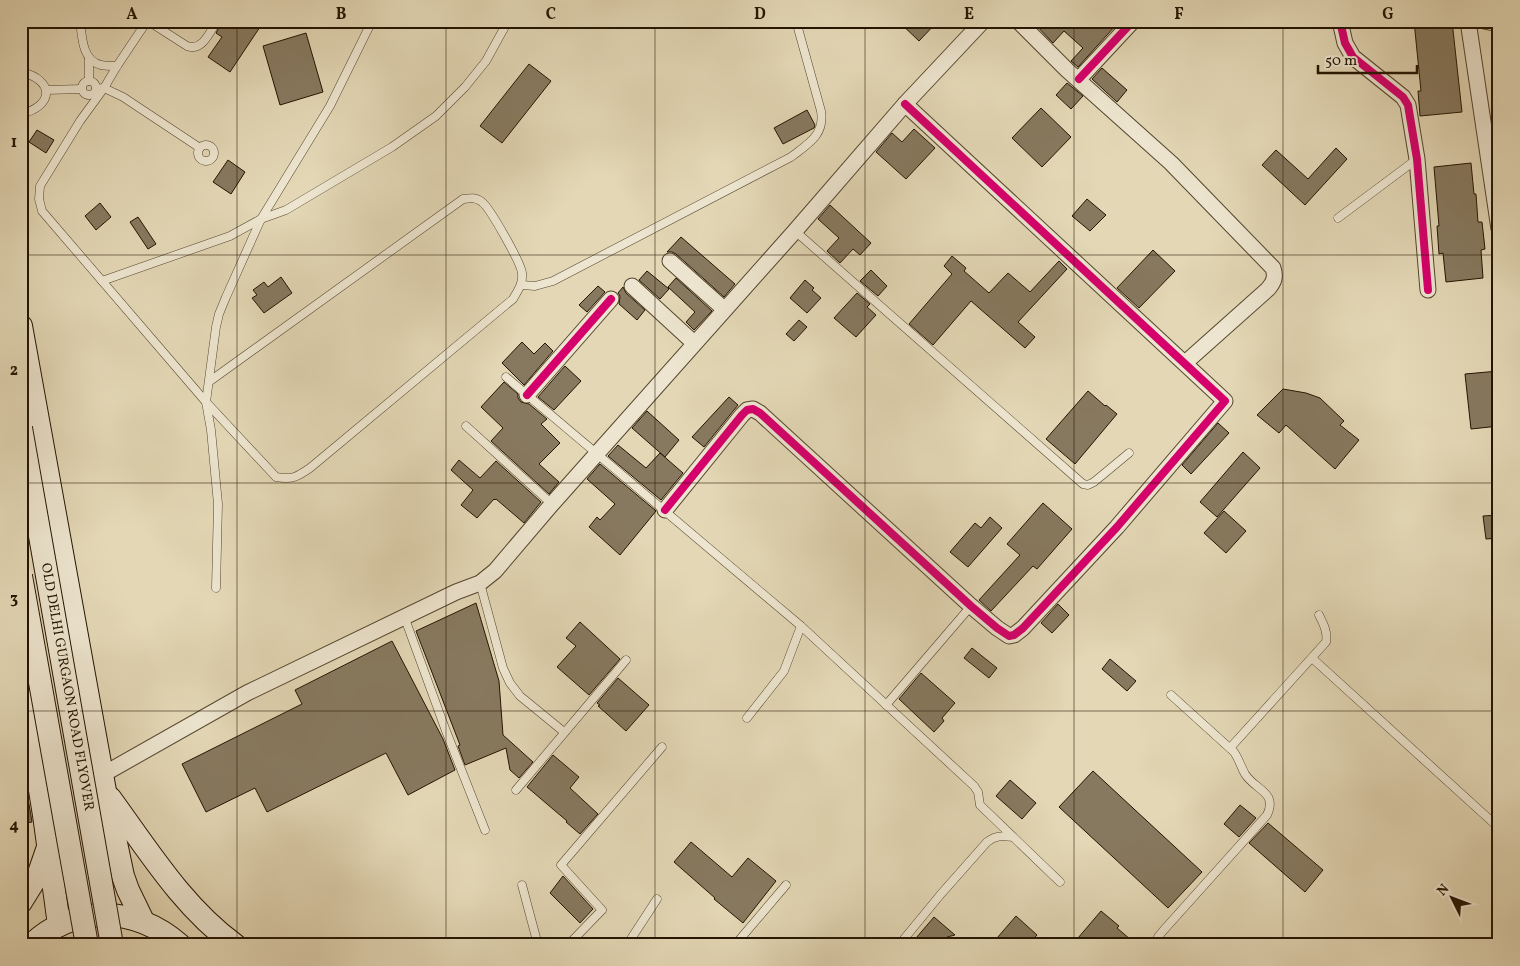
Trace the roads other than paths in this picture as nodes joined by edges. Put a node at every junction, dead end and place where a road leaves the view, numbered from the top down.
1 (80, 21) edge
2 (148, 21) edge
3 (216, 21) edge
4 (372, 21) edge
5 (508, 21) edge
6 (796, 21) edge
7 (983, 21) edge
8 (1018, 21) edge
9 (1133, 21) edge
10 (1340, 21) edge
11 (1468, 21) edge
12 (1484, 21) edge
13 (1499, 24) edge
14 (89, 58) junction
15 (117, 66) junction
16 (21, 72) edge
17 (1079, 79) junction
18 (89, 82) junction
19 (82, 88) junction
20 (100, 88) junction
21 (46, 90) junction
22 (905, 104) junction
23 (21, 114) edge
24 (200, 148) dead end
25 (1418, 159) junction
26 (1493, 160) edge
27 (1338, 218) dead end
28 (261, 219) junction
29 (1499, 230) edge
30 (794, 231) junction
31 (670, 261) dead end
32 (102, 281) junction
33 (522, 285) junction
34 (632, 286) dead end
35 (1428, 290) dead end
36 (611, 299) dead end
37 (724, 309) junction
38 (21, 326) edge
39 (694, 343) junction
40 (1185, 363) junction
41 (506, 376) dead end
42 (210, 381) junction
43 (527, 395) junction
44 (206, 402) junction
45 (466, 426) dead end
46 (21, 428) edge
47 (1129, 453) dead end
48 (597, 454) junction
49 (552, 504) junction
50 (664, 510) junction
51 (21, 576) edge
52 (480, 583) junction
53 (216, 588) dead end
54 (971, 606) junction
55 (1319, 615) dead end
56 (404, 616) junction
57 (800, 626) junction
58 (1312, 658) junction
59 (626, 660) dead end
60 (21, 672) edge
61 (1171, 695) dead end
62 (886, 705) junction
63 (747, 718) dead end
64 (564, 732) junction
65 (662, 747) dead end
66 (1230, 748) junction
67 (104, 783) junction
68 (516, 790) dead end
69 (1499, 828) edge
70 (485, 830) dead end
71 (1014, 837) junction
72 (48, 844) junction
73 (1060, 882) dead end
74 (522, 885) dead end
75 (786, 885) dead end
76 (658, 899) dead end
77 (21, 902) edge
78 (143, 921) junction
79 (59, 925) junction
80 (31, 945) edge
81 (87, 945) edge
82 (112, 945) edge
83 (180, 945) edge
84 (235, 945) edge
85 (538, 945) edge
86 (568, 945) edge
87 (627, 945) edge
88 (735, 945) edge
89 (899, 945) edge
90 (1159, 945) edge

1 - 14 lane
2 - 3 lane
2 - 15 lane
4 - 28 lane
5 - 28 lane
6 - 33 lane
7 - 22 street
8 - 17 street
9 - 17 street
10 - 25 street
11 - 26 street
12 - 13 street
14 - 15 lane
14 - 18 lane
15 - 20 lane
16 - 21 lane
17 - 40 street
18 - 19 lane
18 - 20 lane
19 - 20 lane
19 - 21 lane
20 - 24 lane
20 - 32 lane
21 - 23 lane
22 - 30 street
22 - 40 street
25 - 27 lane
25 - 35 street
26 - 29 street
28 - 32 lane
28 - 42 lane
30 - 37 street
30 - 47 lane
31 - 37 street
32 - 44 lane
33 - 42 lane
33 - 44 lane
34 - 39 street
36 - 43 street
37 - 39 street
38 - 67 main road
39 - 48 street
40 - 54 street
41 - 43 lane
42 - 44 lane
43 - 48 lane
44 - 53 lane
45 - 49 lane
46 - 82 main road, OLD DELHI GURGAON ROAD FLYOVER, bridge
48 - 49 street
48 - 50 lane
49 - 52 street
50 - 54 street
50 - 57 lane
51 - 81 main road, OLD DELHI GURGAON ROAD FLYOVER, bridge
52 - 56 street
52 - 64 lane
54 - 62 lane
55 - 58 lane
56 - 67 street
56 - 70 lane
57 - 62 lane
57 - 63 lane
58 - 66 lane
58 - 69 lane
59 - 64 lane
60 - 72 main road
61 - 66 lane
62 - 71 lane
64 - 68 lane
65 - 86 lane
66 - 90 lane
67 - 78 main road
67 - 84 main road
71 - 73 lane
71 - 89 lane
72 - 77 main road
72 - 79 main road
74 - 85 lane
75 - 88 lane
76 - 87 lane
78 - 79 main road
78 - 83 main road
79 - 80 main road

